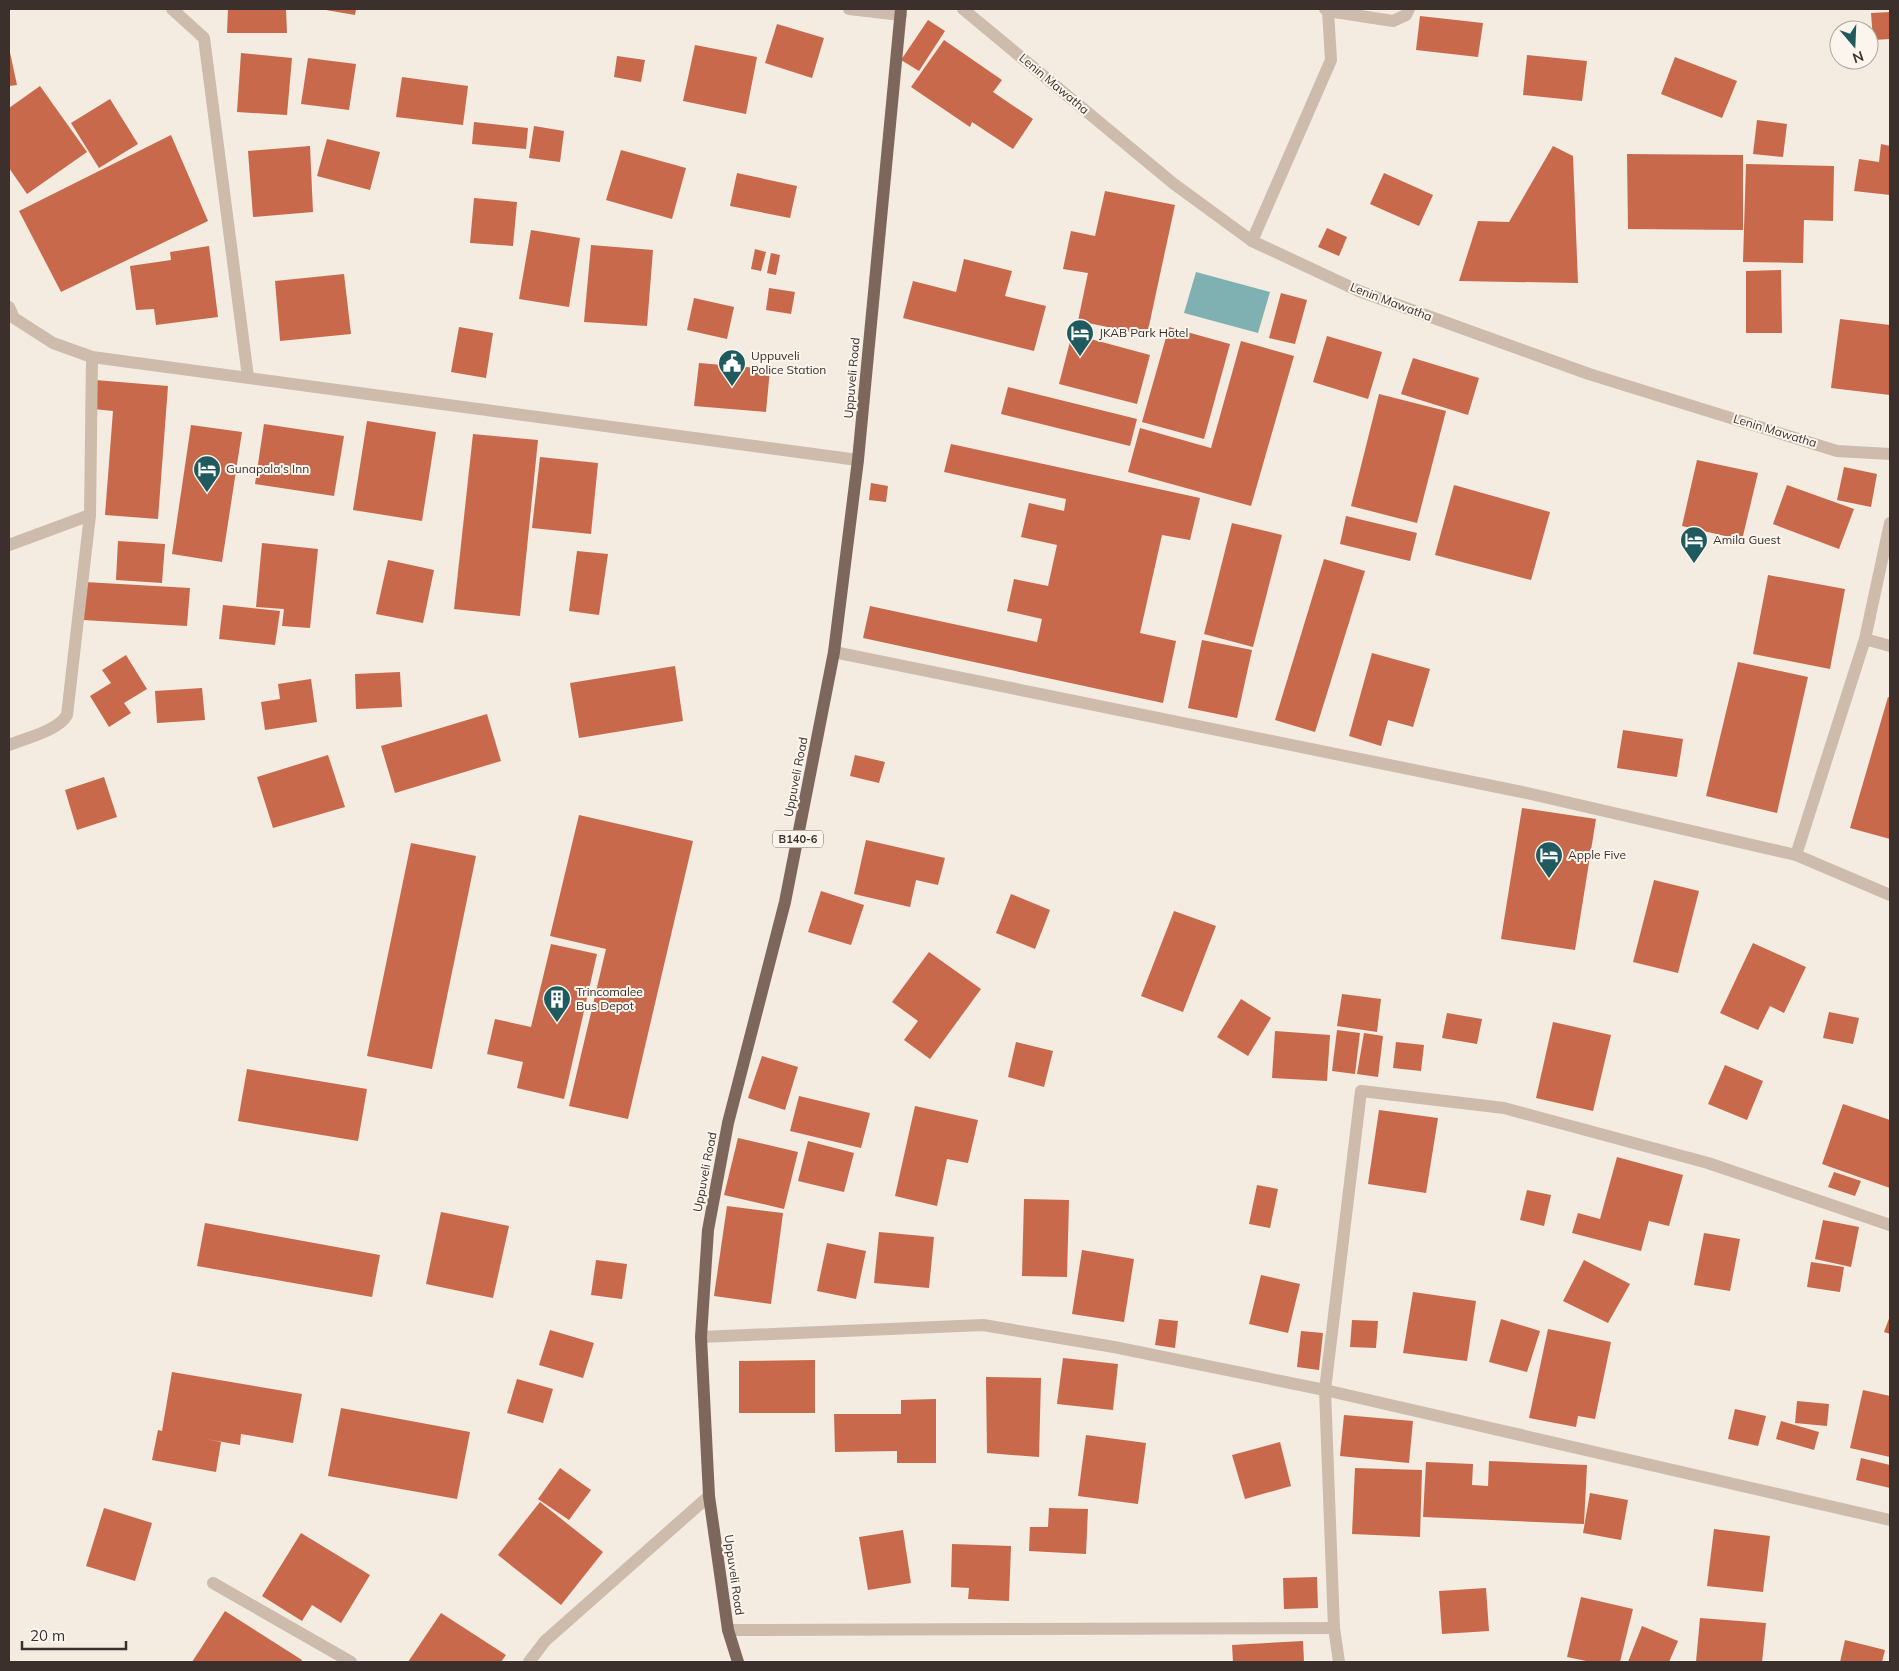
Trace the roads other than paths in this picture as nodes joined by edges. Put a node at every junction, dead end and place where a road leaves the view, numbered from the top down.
1 (172, 9) edge
2 (849, 9) edge
3 (963, 9) edge
4 (1409, 9) edge
5 (1327, 10) edge
6 (901, 12) edge
7 (1252, 241) junction
8 (9, 306) edge
9 (92, 357) junction
10 (248, 377) junction
11 (1890, 454) edge
12 (858, 460) junction
13 (90, 516) junction
14 (1890, 523) edge
15 (9, 545) edge
16 (1864, 639) junction
17 (1890, 646) edge
18 (834, 652) junction
19 (9, 745) edge
20 (1796, 855) junction
21 (1890, 895) edge
22 (1890, 1225) edge
23 (701, 1337) junction
24 (1325, 1390) junction
25 (709, 1496) junction
26 (1890, 1520) edge
27 (213, 1583) dead end
28 (1334, 1628) junction
29 (728, 1630) junction
30 (351, 1662) edge
31 (529, 1662) edge
32 (738, 1662) edge
33 (1339, 1662) edge

1 - 10 street
2 - 6 street
3 - 7 street, Lenin Mawatha
4 - 5 street
5 - 7 street
6 - 12 main road, Uppuveli Road / B140-6
7 - 11 street, Lenin Mawatha
8 - 9 street
9 - 10 street
9 - 13 street
10 - 12 street
12 - 18 main road, Uppuveli Road / B140-6
13 - 15 street
13 - 19 street
14 - 16 street
16 - 17 street
16 - 20 street
18 - 20 street
18 - 23 main road, Uppuveli Road / B140-6
20 - 21 street
22 - 24 street
23 - 24 street
23 - 25 main road, Uppuveli Road / B140-6
24 - 26 street
24 - 28 street
25 - 29 main road, Uppuveli Road / B140-6
25 - 31 street
27 - 30 street
28 - 29 street
28 - 33 street
29 - 32 main road, Uppuveli Road / B140-6

